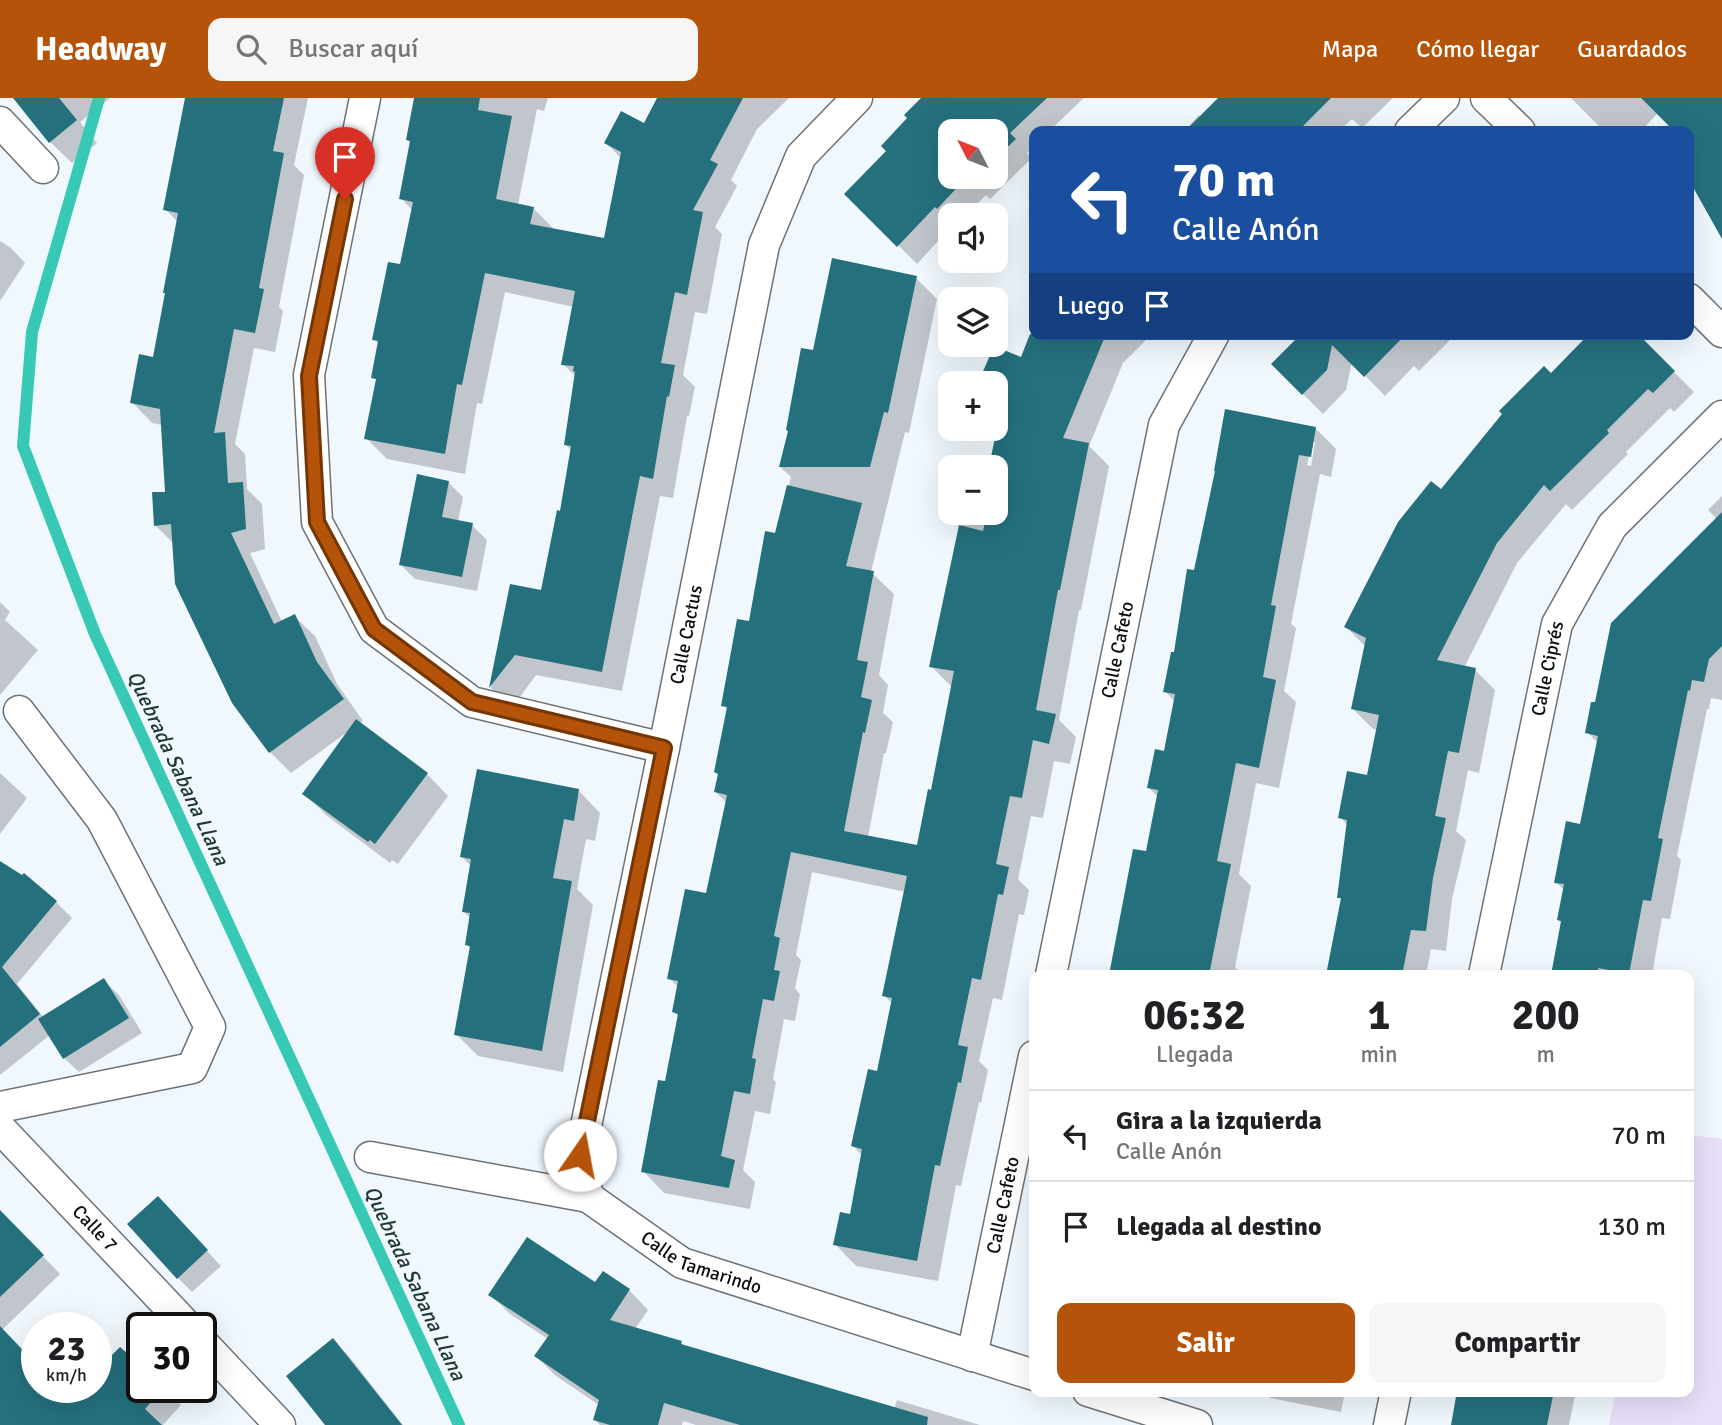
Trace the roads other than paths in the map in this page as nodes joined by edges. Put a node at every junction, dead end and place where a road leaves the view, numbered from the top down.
1 (365, 98) edge
2 (857, 98) edge
3 (1444, 98) edge
4 (1486, 98) edge
5 (0, 122) edge
6 (1415, 126) edge
7 (1515, 126) edge
8 (43, 168) dead end
9 (1694, 304) edge
10 (1722, 332) edge
11 (1211, 340) edge
12 (1722, 416) edge
13 (19, 711) dead end
14 (664, 748) junction
15 (1052, 970) edge
16 (1485, 970) edge
17 (1029, 1080) edge
18 (0, 1107) edge
19 (0, 1128) edge
20 (370, 1157) dead end
21 (589, 1196) junction
22 (174, 1312) edge
23 (972, 1356) junction
24 (217, 1359) edge
25 (1029, 1373) edge
26 (1107, 1397) edge
27 (1395, 1397) edge
28 (274, 1423) edge
29 (1197, 1425) edge
30 (1389, 1425) edge

1 - 14 street
2 - 14 street, Calle Cactus
3 - 6 street
4 - 7 street
5 - 8 street
9 - 10 street
11 - 15 street, Calle Cafeto
12 - 16 street, Calle Ciprés
13 - 18 street
14 - 21 street, Calle Cactus
17 - 23 street, Calle Cafeto
19 - 22 street, Calle 7
20 - 21 street, Calle Tamarindo
21 - 23 street, Calle Tamarindo
23 - 25 street, Calle Tamarindo
24 - 28 street
26 - 29 street
27 - 30 street

